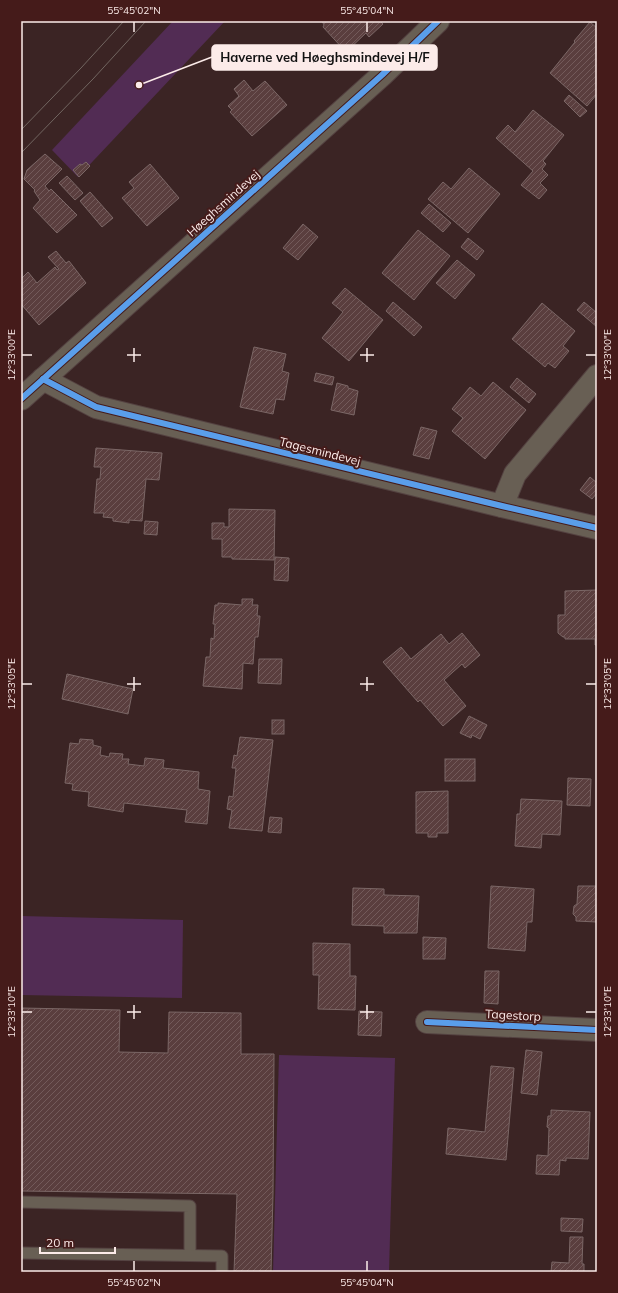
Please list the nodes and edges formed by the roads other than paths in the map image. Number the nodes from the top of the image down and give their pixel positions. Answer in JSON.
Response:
{"nodes":[{"id":1,"x":438,"y":21,"type":"edge"},
{"id":2,"x":597,"y":376,"type":"edge"},
{"id":3,"x":43,"y":379,"type":"junction"},
{"id":4,"x":21,"y":399,"type":"edge"},
{"id":5,"x":502,"y":506,"type":"junction"},
{"id":6,"x":597,"y":528,"type":"edge"},
{"id":7,"x":427,"y":1022,"type":"dead end"},
{"id":8,"x":597,"y":1030,"type":"edge"},
{"id":9,"x":21,"y":1202,"type":"edge"},
{"id":10,"x":21,"y":1253,"type":"edge"},
{"id":11,"x":190,"y":1255,"type":"junction"},
{"id":12,"x":222,"y":1272,"type":"edge"}],
"edges":[{"from":1,"to":3,"type":"street","name":"Høeghsmindevej"},
{"from":2,"to":5,"type":"street"},
{"from":3,"to":4,"type":"street","name":"Høeghsmindevej"},
{"from":3,"to":5,"type":"street","name":"Tagesmindevej"},
{"from":5,"to":6,"type":"street","name":"Tagesmindevej"},
{"from":7,"to":8,"type":"street","name":"Tagestorp"},
{"from":9,"to":11,"type":"lane"},
{"from":10,"to":11,"type":"lane"},
{"from":11,"to":12,"type":"lane"}]}
